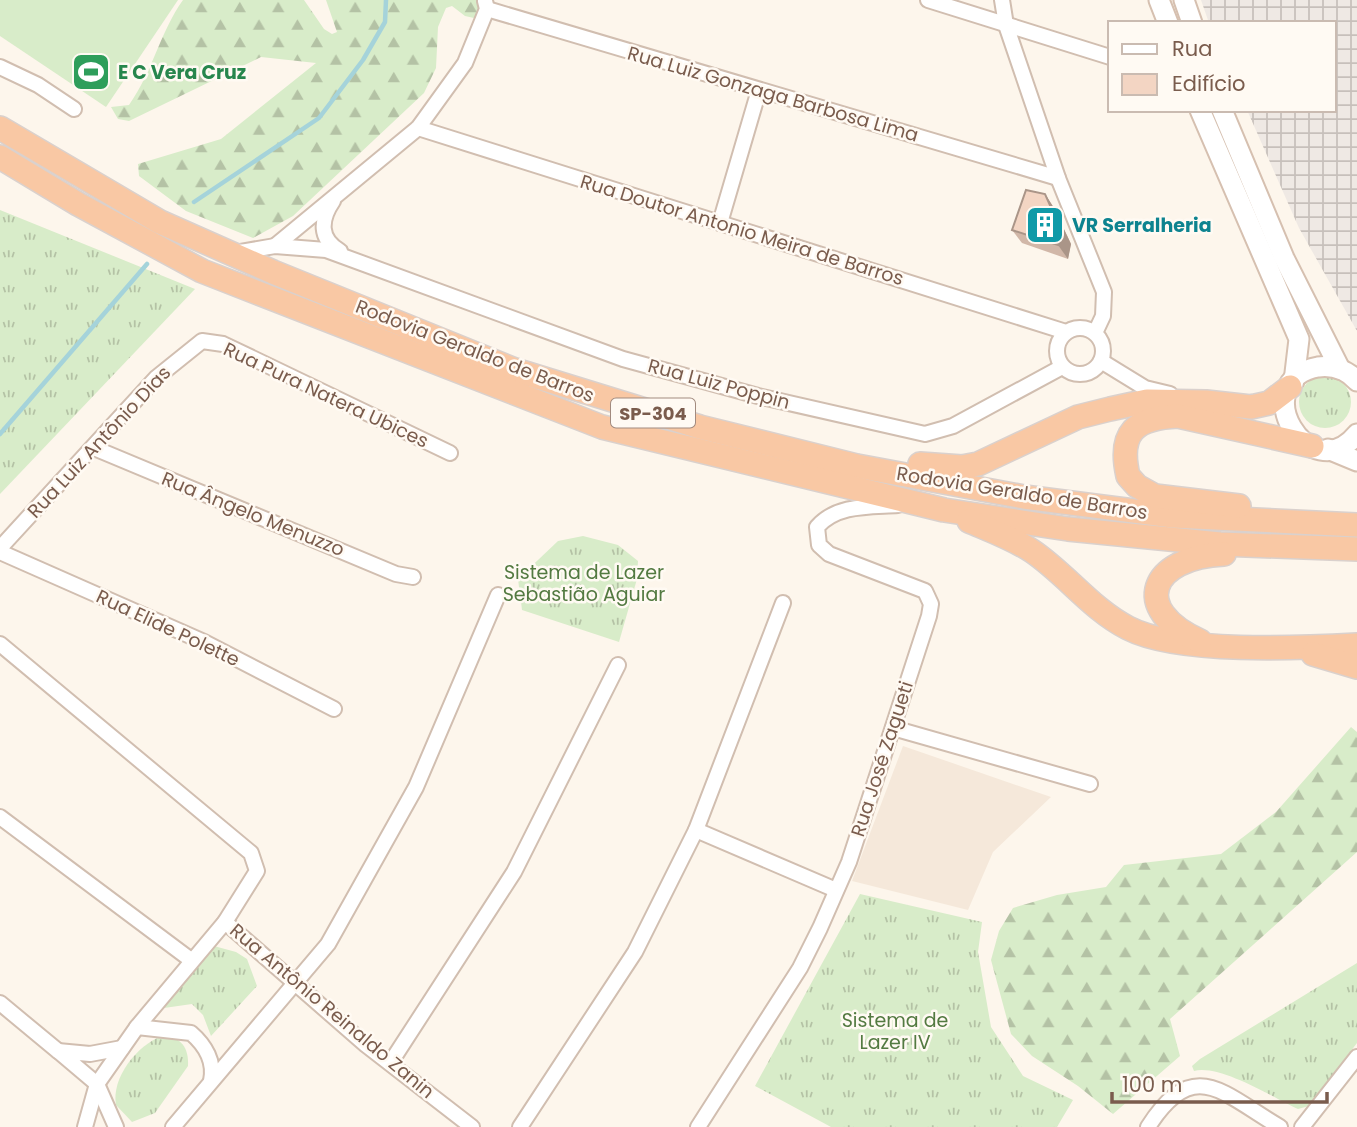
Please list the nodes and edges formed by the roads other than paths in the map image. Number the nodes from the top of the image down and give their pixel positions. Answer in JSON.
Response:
{"nodes":[{"id":1,"x":928,"y":0,"type":"edge"},
{"id":2,"x":1002,"y":0,"type":"edge"},
{"id":3,"x":1159,"y":0,"type":"edge"},
{"id":4,"x":1184,"y":0,"type":"edge"},
{"id":5,"x":486,"y":5,"type":"edge"},
{"id":6,"x":1167,"y":21,"type":"edge"},
{"id":7,"x":1191,"y":21,"type":"edge"},
{"id":8,"x":1006,"y":24,"type":"junction"},
{"id":9,"x":1108,"y":56,"type":"edge"},
{"id":10,"x":0,"y":61,"type":"edge"},
{"id":11,"x":0,"y":67,"type":"edge"},
{"id":12,"x":19,"y":76,"type":"junction"},
{"id":13,"x":759,"y":89,"type":"junction"},
{"id":14,"x":74,"y":109,"type":"dead end"},
{"id":15,"x":1201,"y":112,"type":"edge"},
{"id":16,"x":1223,"y":112,"type":"edge"},
{"id":17,"x":0,"y":128,"type":"edge"},
{"id":18,"x":418,"y":128,"type":"junction"},
{"id":19,"x":0,"y":157,"type":"edge"},
{"id":20,"x":1058,"y":178,"type":"junction"},
{"id":21,"x":340,"y":192,"type":"junction"},
{"id":22,"x":720,"y":223,"type":"junction"},
{"id":23,"x":275,"y":246,"type":"junction"},
{"id":24,"x":234,"y":253,"type":"junction"},
{"id":25,"x":373,"y":267,"type":"junction"},
{"id":26,"x":1066,"y":332,"type":"junction"},
{"id":27,"x":1095,"y":333,"type":"junction"},
{"id":28,"x":202,"y":341,"type":"joint"},
{"id":29,"x":1101,"y":361,"type":"junction"},
{"id":30,"x":1062,"y":367,"type":"junction"},
{"id":31,"x":1340,"y":369,"type":"junction"},
{"id":32,"x":1357,"y":381,"type":"edge"},
{"id":33,"x":1292,"y":384,"type":"junction"},
{"id":34,"x":1206,"y":402,"type":"junction"},
{"id":35,"x":1357,"y":434,"type":"edge"},
{"id":36,"x":736,"y":435,"type":"junction"},
{"id":37,"x":1320,"y":447,"type":"junction"},
{"id":38,"x":93,"y":448,"type":"junction"},
{"id":39,"x":450,"y":453,"type":"dead end"},
{"id":40,"x":1357,"y":461,"type":"edge"},
{"id":41,"x":914,"y":503,"type":"junction"},
{"id":42,"x":944,"y":510,"type":"junction"},
{"id":43,"x":1357,"y":523,"type":"edge"},
{"id":44,"x":1351,"y":549,"type":"edge"},
{"id":45,"x":0,"y":550,"type":"edge"},
{"id":46,"x":413,"y":577,"type":"dead end"},
{"id":47,"x":498,"y":595,"type":"dead end"},
{"id":48,"x":783,"y":603,"type":"dead end"},
{"id":49,"x":0,"y":644,"type":"edge"},
{"id":50,"x":1210,"y":645,"type":"junction"},
{"id":51,"x":1357,"y":645,"type":"edge"},
{"id":52,"x":1286,"y":646,"type":"junction"},
{"id":53,"x":618,"y":665,"type":"dead end"},
{"id":54,"x":1357,"y":667,"type":"edge"},
{"id":55,"x":334,"y":709,"type":"dead end"},
{"id":56,"x":893,"y":728,"type":"junction"},
{"id":57,"x":1090,"y":785,"type":"dead end"},
{"id":58,"x":0,"y":817,"type":"edge"},
{"id":59,"x":696,"y":830,"type":"junction"},
{"id":60,"x":836,"y":890,"type":"junction"},
{"id":61,"x":225,"y":922,"type":"junction"},
{"id":62,"x":191,"y":960,"type":"junction"},
{"id":63,"x":298,"y":982,"type":"junction"},
{"id":64,"x":0,"y":1003,"type":"edge"},
{"id":65,"x":137,"y":1027,"type":"junction"},
{"id":66,"x":122,"y":1048,"type":"junction"},
{"id":67,"x":58,"y":1051,"type":"junction"},
{"id":68,"x":1357,"y":1057,"type":"edge"},
{"id":69,"x":391,"y":1062,"type":"junction"},
{"id":70,"x":211,"y":1081,"type":"junction"},
{"id":71,"x":97,"y":1084,"type":"junction"},
{"id":72,"x":85,"y":1127,"type":"edge"},
{"id":73,"x":116,"y":1127,"type":"edge"},
{"id":74,"x":173,"y":1127,"type":"edge"},
{"id":75,"x":472,"y":1127,"type":"edge"},
{"id":76,"x":520,"y":1127,"type":"edge"},
{"id":77,"x":698,"y":1127,"type":"edge"},
{"id":78,"x":1148,"y":1127,"type":"edge"},
{"id":79,"x":1280,"y":1127,"type":"edge"},
{"id":80,"x":1302,"y":1127,"type":"edge"}],
"edges":[{"from":1,"to":8,"type":"street"},
{"from":2,"to":8,"type":"street"},
{"from":3,"to":6,"type":"main road"},
{"from":4,"to":7,"type":"main road"},
{"from":5,"to":13,"type":"street","name":"Rua Luiz Gonzaga Barbosa Lima"},
{"from":5,"to":18,"type":"street"},
{"from":8,"to":9,"type":"street"},
{"from":8,"to":20,"type":"street"},
{"from":10,"to":12,"type":"street"},
{"from":11,"to":12,"type":"street"},
{"from":12,"to":14,"type":"street"},
{"from":13,"to":20,"type":"street","name":"Rua Luiz Gonzaga Barbosa Lima"},
{"from":13,"to":22,"type":"street"},
{"from":15,"to":33,"type":"main road"},
{"from":16,"to":31,"type":"main road"},
{"from":17,"to":24,"type":"highway","name":"Rodovia Geraldo de Barros","number":"SP-304"},
{"from":18,"to":21,"type":"street"},
{"from":18,"to":22,"type":"street","name":"Rua Doutor Antonio Meira de Barros"},
{"from":19,"to":41,"type":"highway","name":"Rodovia Geraldo de Barros","number":"SP-304"},
{"from":20,"to":27,"type":"street"},
{"from":21,"to":23,"type":"street"},
{"from":21,"to":25,"type":"street","name":"Rua Luiz Poppin"},
{"from":22,"to":26,"type":"street","name":"Rua Doutor Antonio Meira de Barros"},
{"from":23,"to":24,"type":"street","name":"Rua Luiz Poppin"},
{"from":23,"to":25,"type":"street","name":"Rua Luiz Poppin"},
{"from":24,"to":36,"type":"highway","name":"Rodovia Geraldo de Barros","number":"SP-304"},
{"from":25,"to":30,"type":"street","name":"Rua Luiz Poppin"},
{"from":26,"to":27,"type":"street"},
{"from":26,"to":30,"type":"street"},
{"from":27,"to":29,"type":"street"},
{"from":28,"to":38,"type":"street","name":"Rua Luiz Antônio Dias"},
{"from":28,"to":39,"type":"street","name":"Rua Pura Natera Ubices"},
{"from":29,"to":30,"type":"street"},
{"from":29,"to":34,"type":"street"},
{"from":31,"to":32,"type":"main road"},
{"from":31,"to":33,"type":"main road"},
{"from":33,"to":34,"type":"highway"},
{"from":33,"to":37,"type":"main road"},
{"from":34,"to":36,"type":"highway"},
{"from":35,"to":37,"type":"main road"},
{"from":36,"to":43,"type":"highway","name":"Rodovia Geraldo de Barros","number":"SP-304"},
{"from":37,"to":40,"type":"main road"},
{"from":37,"to":43,"type":"highway"},
{"from":38,"to":45,"type":"street","name":"Rua Luiz Antônio Dias"},
{"from":38,"to":46,"type":"street","name":"Rua Ângelo Menuzzo"},
{"from":41,"to":42,"type":"highway","name":"Rodovia Geraldo de Barros","number":"SP-304"},
{"from":41,"to":56,"type":"street","name":"Rua José Zagueti"},
{"from":42,"to":44,"type":"highway","name":"Rodovia Geraldo de Barros","number":"SP-304"},
{"from":42,"to":50,"type":"highway"},
{"from":44,"to":50,"type":"highway"},
{"from":45,"to":55,"type":"street","name":"Rua Elide Polette"},
{"from":47,"to":63,"type":"street"},
{"from":48,"to":59,"type":"street"},
{"from":49,"to":61,"type":"street"},
{"from":50,"to":52,"type":"highway"},
{"from":51,"to":52,"type":"highway"},
{"from":52,"to":54,"type":"highway"},
{"from":53,"to":69,"type":"street"},
{"from":56,"to":57,"type":"street"},
{"from":56,"to":60,"type":"street","name":"Rua José Zagueti"},
{"from":58,"to":62,"type":"street"},
{"from":59,"to":60,"type":"street"},
{"from":59,"to":76,"type":"street"},
{"from":60,"to":77,"type":"street","name":"Rua José Zagueti"},
{"from":61,"to":62,"type":"street"},
{"from":61,"to":63,"type":"street","name":"Rua Antônio Reinaldo Zanin"},
{"from":62,"to":65,"type":"street"},
{"from":63,"to":69,"type":"street","name":"Rua Antônio Reinaldo Zanin"},
{"from":63,"to":70,"type":"street"},
{"from":64,"to":67,"type":"street"},
{"from":65,"to":66,"type":"street"},
{"from":65,"to":70,"type":"street"},
{"from":66,"to":67,"type":"street"},
{"from":66,"to":71,"type":"street"},
{"from":67,"to":71,"type":"street"},
{"from":68,"to":80,"type":"street"},
{"from":69,"to":75,"type":"street","name":"Rua Antônio Reinaldo Zanin"},
{"from":70,"to":74,"type":"street"},
{"from":71,"to":72,"type":"street"},
{"from":71,"to":73,"type":"street"},
{"from":78,"to":79,"type":"street"}]}
